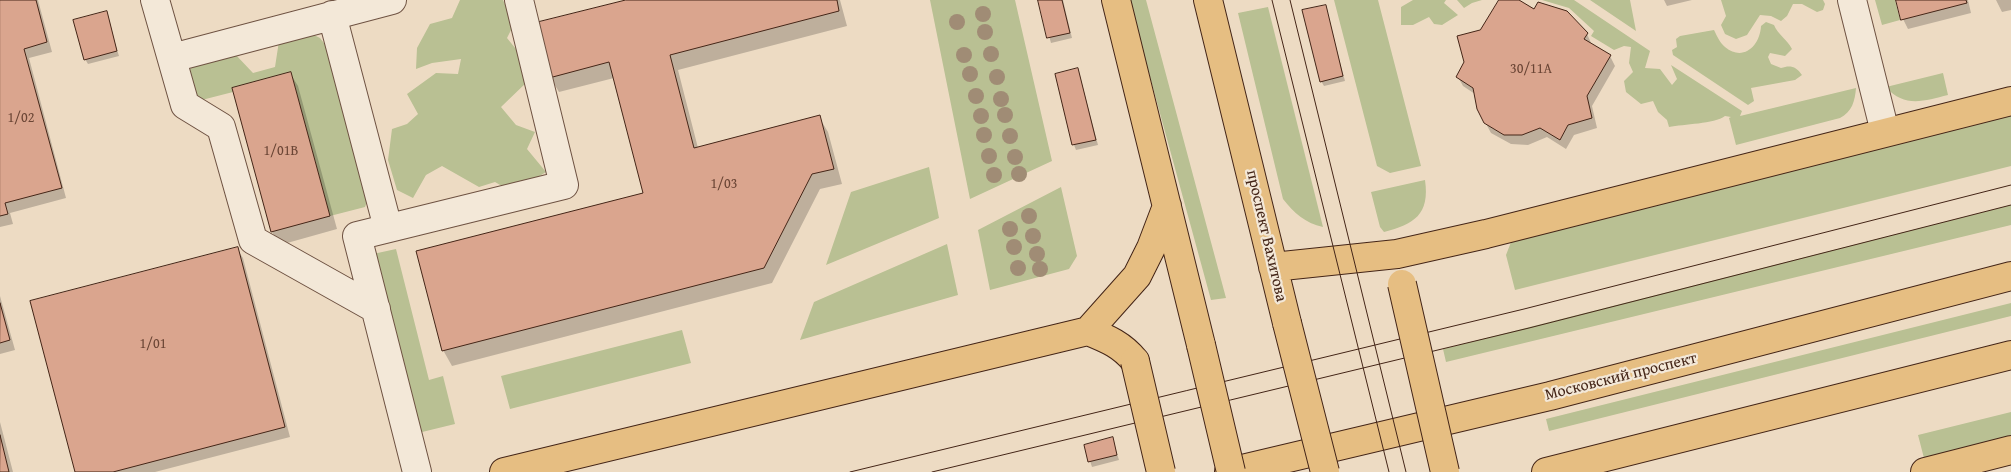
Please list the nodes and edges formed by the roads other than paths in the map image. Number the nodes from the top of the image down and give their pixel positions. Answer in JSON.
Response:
{"nodes":[{"id":1,"x":155,"y":0,"type":"edge"},
{"id":2,"x":389,"y":0,"type":"edge"},
{"id":3,"x":519,"y":0,"type":"edge"},
{"id":4,"x":1116,"y":0,"type":"edge"},
{"id":5,"x":1208,"y":0,"type":"edge"},
{"id":6,"x":1852,"y":0,"type":"edge"},
{"id":7,"x":332,"y":15,"type":"junction"},
{"id":8,"x":172,"y":58,"type":"junction"},
{"id":9,"x":2011,"y":101,"type":"edge"},
{"id":10,"x":1885,"y":132,"type":"junction"},
{"id":11,"x":1167,"y":206,"type":"junction"},
{"id":12,"x":388,"y":228,"type":"junction"},
{"id":13,"x":1397,"y":254,"type":"junction"},
{"id":14,"x":1273,"y":267,"type":"junction"},
{"id":15,"x":2011,"y":276,"type":"edge"},
{"id":16,"x":376,"y":309,"type":"junction"},
{"id":17,"x":1088,"y":331,"type":"junction"},
{"id":18,"x":2011,"y":355,"type":"edge"},
{"id":19,"x":2011,"y":450,"type":"edge"},
{"id":20,"x":417,"y":472,"type":"edge"},
{"id":21,"x":504,"y":472,"type":"edge"},
{"id":22,"x":1161,"y":472,"type":"edge"},
{"id":23,"x":1230,"y":472,"type":"edge"},
{"id":24,"x":1325,"y":472,"type":"edge"},
{"id":25,"x":1445,"y":472,"type":"edge"},
{"id":26,"x":1546,"y":472,"type":"edge"},
{"id":27,"x":1925,"y":472,"type":"edge"}],
"edges":[{"from":1,"to":8,"type":"lane"},
{"from":2,"to":7,"type":"lane"},
{"from":3,"to":12,"type":"lane"},
{"from":4,"to":11,"type":"main road"},
{"from":5,"to":14,"type":"main road","name":"проспект Вахитова"},
{"from":6,"to":10,"type":"lane"},
{"from":7,"to":8,"type":"lane"},
{"from":7,"to":12,"type":"lane"},
{"from":8,"to":16,"type":"lane"},
{"from":9,"to":10,"type":"main road"},
{"from":10,"to":13,"type":"main road"},
{"from":11,"to":17,"type":"main road"},
{"from":11,"to":23,"type":"main road","bridge":true},
{"from":12,"to":16,"type":"lane"},
{"from":13,"to":14,"type":"main road"},
{"from":13,"to":25,"type":"main road","bridge":true},
{"from":14,"to":24,"type":"main road","name":"проспект Вахитова","bridge":true},
{"from":15,"to":23,"type":"main road","name":"Московский проспект"},
{"from":16,"to":20,"type":"lane"},
{"from":17,"to":21,"type":"main road"},
{"from":17,"to":22,"type":"main road","bridge":true},
{"from":18,"to":26,"type":"main road"},
{"from":19,"to":27,"type":"main road"}]}
